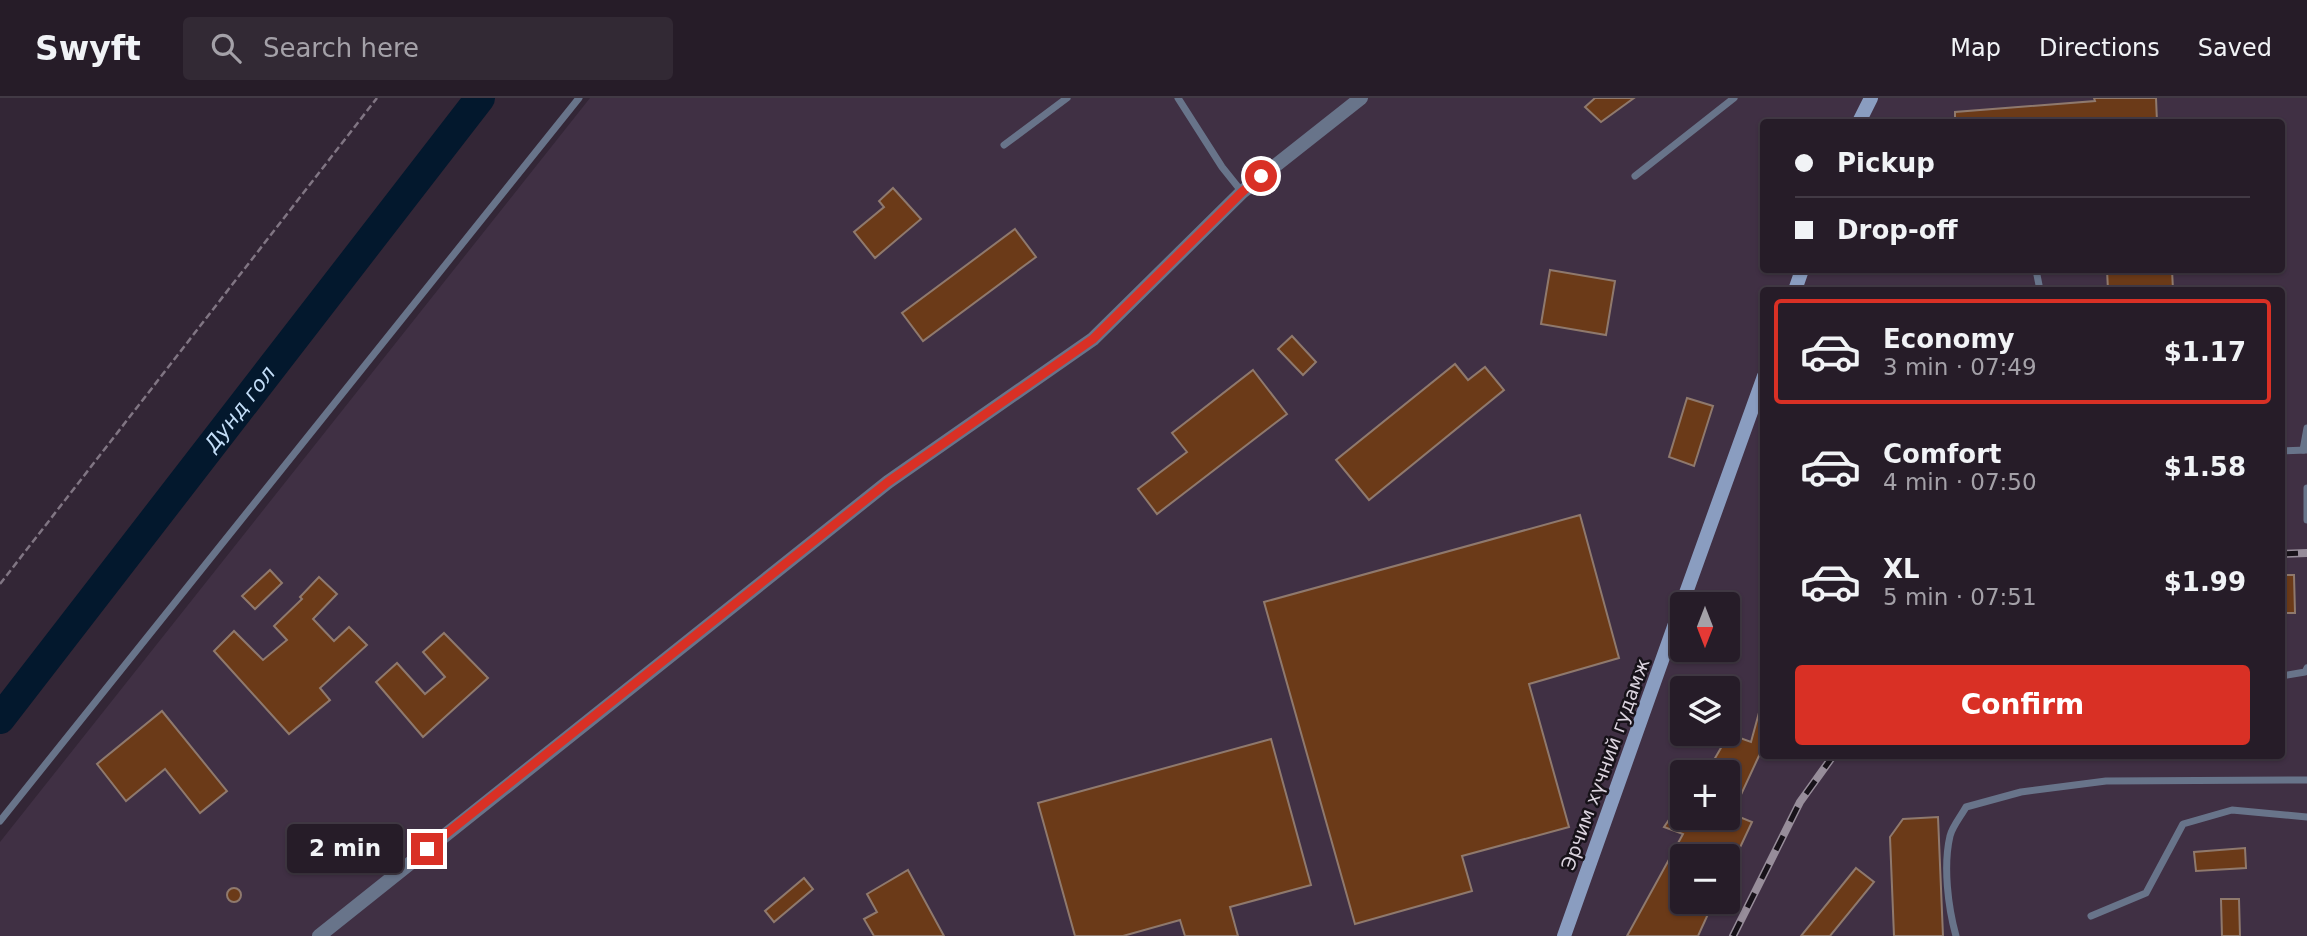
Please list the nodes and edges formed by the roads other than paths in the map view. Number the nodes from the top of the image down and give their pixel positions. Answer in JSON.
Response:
{"nodes":[{"id":1,"x":579,"y":98,"type":"edge"},
{"id":2,"x":1067,"y":98,"type":"edge"},
{"id":3,"x":1178,"y":98,"type":"edge"},
{"id":4,"x":1361,"y":98,"type":"edge"},
{"id":5,"x":1734,"y":98,"type":"edge"},
{"id":6,"x":1871,"y":98,"type":"edge"},
{"id":7,"x":1860,"y":119,"type":"edge"},
{"id":8,"x":1003,"y":145,"type":"dead end"},
{"id":9,"x":1635,"y":176,"type":"dead end"},
{"id":10,"x":1242,"y":192,"type":"junction"},
{"id":11,"x":1760,"y":387,"type":"edge"},
{"id":12,"x":2307,"y":428,"type":"edge"},
{"id":13,"x":2305,"y":450,"type":"edge"},
{"id":14,"x":2285,"y":451,"type":"edge"},
{"id":15,"x":2307,"y":488,"type":"edge"},
{"id":16,"x":2307,"y":520,"type":"edge"},
{"id":17,"x":1686,"y":592,"type":"edge"},
{"id":18,"x":1670,"y":638,"type":"edge"},
{"id":19,"x":2307,"y":668,"type":"edge"},
{"id":20,"x":2285,"y":675,"type":"edge"},
{"id":21,"x":2307,"y":780,"type":"edge"},
{"id":22,"x":2307,"y":817,"type":"edge"},
{"id":23,"x":0,"y":821,"type":"edge"},
{"id":24,"x":2091,"y":916,"type":"dead end"},
{"id":25,"x":319,"y":936,"type":"edge"},
{"id":26,"x":1564,"y":936,"type":"edge"},
{"id":27,"x":1956,"y":936,"type":"edge"}],
"edges":[{"from":1,"to":23,"type":"lane"},
{"from":2,"to":8,"type":"lane"},
{"from":3,"to":10,"type":"lane"},
{"from":4,"to":10,"type":"street"},
{"from":5,"to":9,"type":"lane"},
{"from":6,"to":7,"type":"main road"},
{"from":10,"to":25,"type":"street"},
{"from":11,"to":17,"type":"main road","name":"Эрчим хүчний гудамж"},
{"from":12,"to":13,"type":"lane"},
{"from":13,"to":14,"type":"lane"},
{"from":15,"to":16,"type":"lane"},
{"from":18,"to":26,"type":"main road","name":"Эрчим хүчний гудамж"},
{"from":19,"to":20,"type":"lane"},
{"from":21,"to":27,"type":"lane"},
{"from":22,"to":24,"type":"lane"}]}
